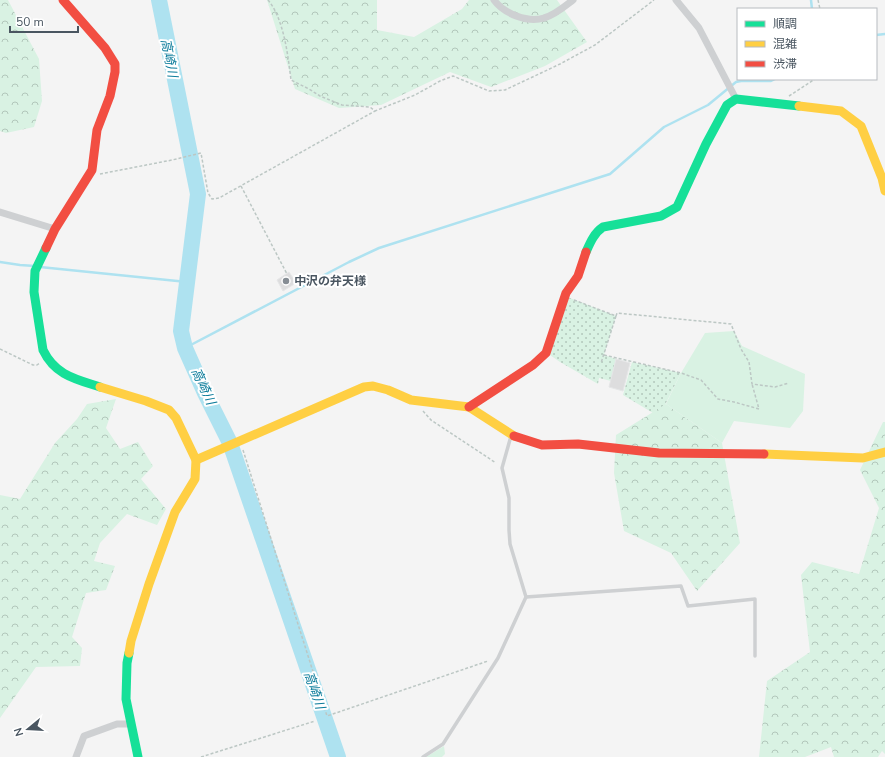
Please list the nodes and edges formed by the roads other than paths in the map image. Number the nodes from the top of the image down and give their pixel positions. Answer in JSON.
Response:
{"nodes":[{"id":1,"x":62,"y":0,"type":"edge"},
{"id":2,"x":494,"y":0,"type":"edge"},
{"id":3,"x":573,"y":0,"type":"edge"},
{"id":4,"x":676,"y":0,"type":"edge"},
{"id":5,"x":736,"y":99,"type":"junction"},
{"id":6,"x":885,"y":191,"type":"edge"},
{"id":7,"x":0,"y":212,"type":"edge"},
{"id":8,"x":55,"y":229,"type":"junction"},
{"id":9,"x":469,"y":407,"type":"junction"},
{"id":10,"x":512,"y":434,"type":"junction"},
{"id":11,"x":885,"y":452,"type":"edge"},
{"id":12,"x":196,"y":460,"type":"junction"},
{"id":13,"x":526,"y":597,"type":"junction"},
{"id":14,"x":755,"y":656,"type":"dead end"},
{"id":15,"x":130,"y":724,"type":"junction"},
{"id":16,"x":76,"y":757,"type":"edge"},
{"id":17,"x":138,"y":757,"type":"edge"},
{"id":18,"x":423,"y":757,"type":"edge"}],
"edges":[{"from":1,"to":8,"type":"street"},
{"from":2,"to":3,"type":"street"},
{"from":4,"to":5,"type":"street"},
{"from":5,"to":6,"type":"street"},
{"from":5,"to":9,"type":"street"},
{"from":7,"to":8,"type":"street"},
{"from":8,"to":12,"type":"street"},
{"from":9,"to":10,"type":"street"},
{"from":9,"to":12,"type":"street"},
{"from":10,"to":11,"type":"street"},
{"from":10,"to":13,"type":"lane"},
{"from":12,"to":15,"type":"street"},
{"from":13,"to":14,"type":"lane"},
{"from":13,"to":18,"type":"lane"},
{"from":15,"to":16,"type":"street"},
{"from":15,"to":17,"type":"street"}]}
